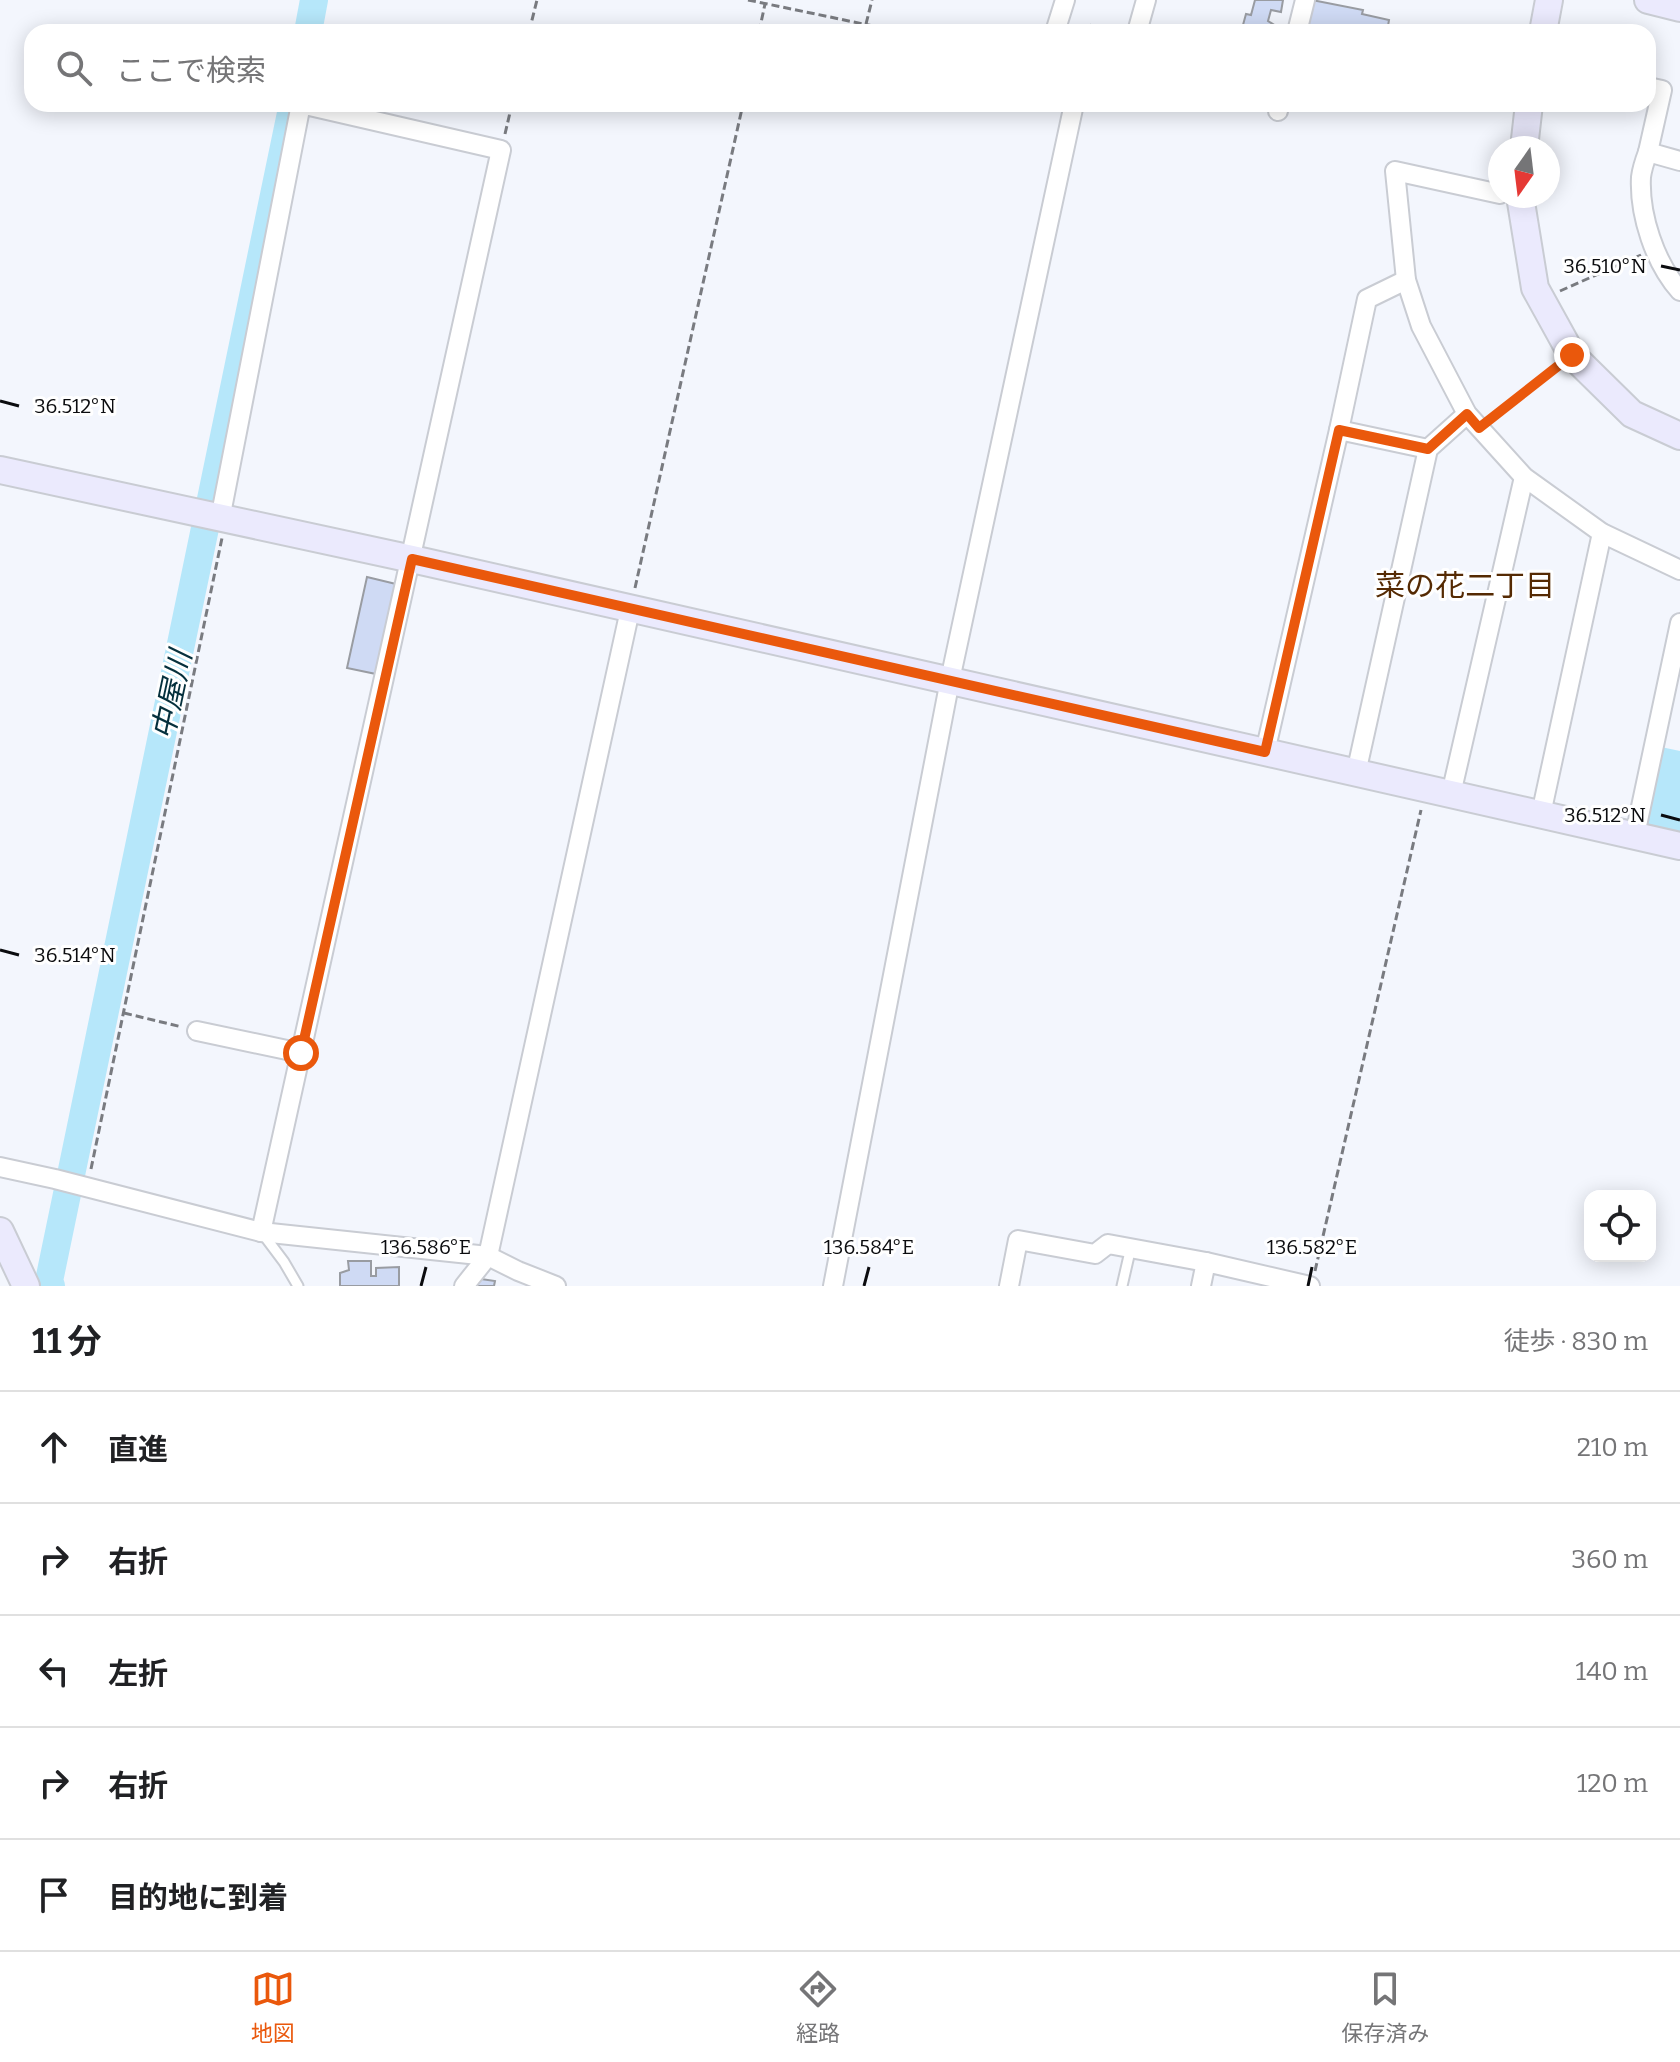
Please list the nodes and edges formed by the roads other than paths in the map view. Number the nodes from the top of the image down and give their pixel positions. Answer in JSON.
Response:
{"nodes":[{"id":1,"x":1065,"y":0,"type":"edge"},
{"id":2,"x":1146,"y":0,"type":"edge"},
{"id":3,"x":1305,"y":0,"type":"edge"},
{"id":4,"x":1549,"y":0,"type":"edge"},
{"id":5,"x":1648,"y":0,"type":"edge"},
{"id":6,"x":1680,"y":8,"type":"edge"},
{"id":7,"x":1058,"y":24,"type":"edge"},
{"id":8,"x":1139,"y":24,"type":"edge"},
{"id":9,"x":1299,"y":24,"type":"edge"},
{"id":10,"x":1544,"y":24,"type":"edge"},
{"id":11,"x":1656,"y":89,"type":"edge"},
{"id":12,"x":299,"y":112,"type":"edge"},
{"id":13,"x":336,"y":112,"type":"edge"},
{"id":14,"x":1072,"y":112,"type":"edge"},
{"id":15,"x":1528,"y":112,"type":"edge"},
{"id":16,"x":1525,"y":136,"type":"edge"},
{"id":17,"x":1648,"y":152,"type":"junction"},
{"id":18,"x":1680,"y":161,"type":"edge"},
{"id":19,"x":1488,"y":191,"type":"edge"},
{"id":20,"x":1515,"y":208,"type":"edge"},
{"id":21,"x":1406,"y":280,"type":"junction"},
{"id":22,"x":1680,"y":291,"type":"edge"},
{"id":23,"x":1473,"y":421,"type":"junction"},
{"id":24,"x":1339,"y":430,"type":"junction"},
{"id":25,"x":1680,"y":436,"type":"edge"},
{"id":26,"x":1428,"y":449,"type":"junction"},
{"id":27,"x":0,"y":470,"type":"edge"},
{"id":28,"x":1524,"y":477,"type":"junction"},
{"id":29,"x":213,"y":517,"type":"junction"},
{"id":30,"x":1602,"y":533,"type":"junction"},
{"id":31,"x":412,"y":559,"type":"junction"},
{"id":32,"x":1680,"y":570,"type":"edge"},
{"id":33,"x":630,"y":610,"type":"junction"},
{"id":34,"x":1679,"y":633,"type":"edge"},
{"id":35,"x":950,"y":680,"type":"junction"},
{"id":36,"x":1265,"y":752,"type":"junction"},
{"id":37,"x":1356,"y":773,"type":"junction"},
{"id":38,"x":1439,"y":791,"type":"junction"},
{"id":39,"x":1541,"y":814,"type":"junction"},
{"id":40,"x":1635,"y":835,"type":"junction"},
{"id":41,"x":1680,"y":846,"type":"edge"},
{"id":42,"x":197,"y":1031,"type":"road end"},
{"id":43,"x":301,"y":1053,"type":"junction"},
{"id":44,"x":0,"y":1167,"type":"edge"},
{"id":45,"x":0,"y":1231,"type":"edge"},
{"id":46,"x":261,"y":1232,"type":"junction"},
{"id":47,"x":1131,"y":1247,"type":"junction"},
{"id":48,"x":488,"y":1256,"type":"junction"},
{"id":49,"x":1206,"y":1262,"type":"junction"},
{"id":50,"x":1312,"y":1278,"type":"edge"},
{"id":51,"x":26,"y":1286,"type":"edge"},
{"id":52,"x":298,"y":1286,"type":"edge"},
{"id":53,"x":464,"y":1286,"type":"edge"},
{"id":54,"x":556,"y":1286,"type":"edge"},
{"id":55,"x":833,"y":1286,"type":"edge"},
{"id":56,"x":1009,"y":1286,"type":"edge"},
{"id":57,"x":1122,"y":1286,"type":"edge"},
{"id":58,"x":1201,"y":1286,"type":"edge"}],
"edges":[{"from":1,"to":7,"type":"street"},
{"from":2,"to":8,"type":"street"},
{"from":3,"to":9,"type":"street"},
{"from":4,"to":10,"type":"street"},
{"from":5,"to":6,"type":"street"},
{"from":11,"to":17,"type":"street"},
{"from":12,"to":29,"type":"street"},
{"from":13,"to":31,"type":"street"},
{"from":14,"to":35,"type":"street"},
{"from":15,"to":16,"type":"street"},
{"from":17,"to":18,"type":"street"},
{"from":17,"to":22,"type":"street"},
{"from":19,"to":21,"type":"street"},
{"from":20,"to":25,"type":"street"},
{"from":21,"to":23,"type":"street"},
{"from":21,"to":24,"type":"street"},
{"from":23,"to":26,"type":"street"},
{"from":23,"to":28,"type":"street"},
{"from":24,"to":26,"type":"street"},
{"from":24,"to":36,"type":"street"},
{"from":26,"to":37,"type":"street"},
{"from":27,"to":29,"type":"street"},
{"from":28,"to":30,"type":"street"},
{"from":28,"to":38,"type":"street"},
{"from":29,"to":31,"type":"street"},
{"from":30,"to":32,"type":"street"},
{"from":30,"to":39,"type":"street"},
{"from":31,"to":33,"type":"street"},
{"from":31,"to":43,"type":"street"},
{"from":33,"to":35,"type":"street"},
{"from":33,"to":48,"type":"street"},
{"from":34,"to":40,"type":"street"},
{"from":35,"to":36,"type":"street"},
{"from":35,"to":55,"type":"street"},
{"from":36,"to":37,"type":"street"},
{"from":37,"to":38,"type":"street"},
{"from":38,"to":39,"type":"street"},
{"from":39,"to":40,"type":"street"},
{"from":40,"to":41,"type":"street"},
{"from":42,"to":43,"type":"street"},
{"from":43,"to":46,"type":"street"},
{"from":44,"to":46,"type":"street"},
{"from":45,"to":51,"type":"street"},
{"from":46,"to":48,"type":"street"},
{"from":46,"to":52,"type":"lane"},
{"from":47,"to":49,"type":"street"},
{"from":47,"to":56,"type":"street"},
{"from":47,"to":57,"type":"lane"},
{"from":48,"to":53,"type":"street"},
{"from":48,"to":54,"type":"street"},
{"from":49,"to":50,"type":"street"},
{"from":49,"to":58,"type":"street"}]}
